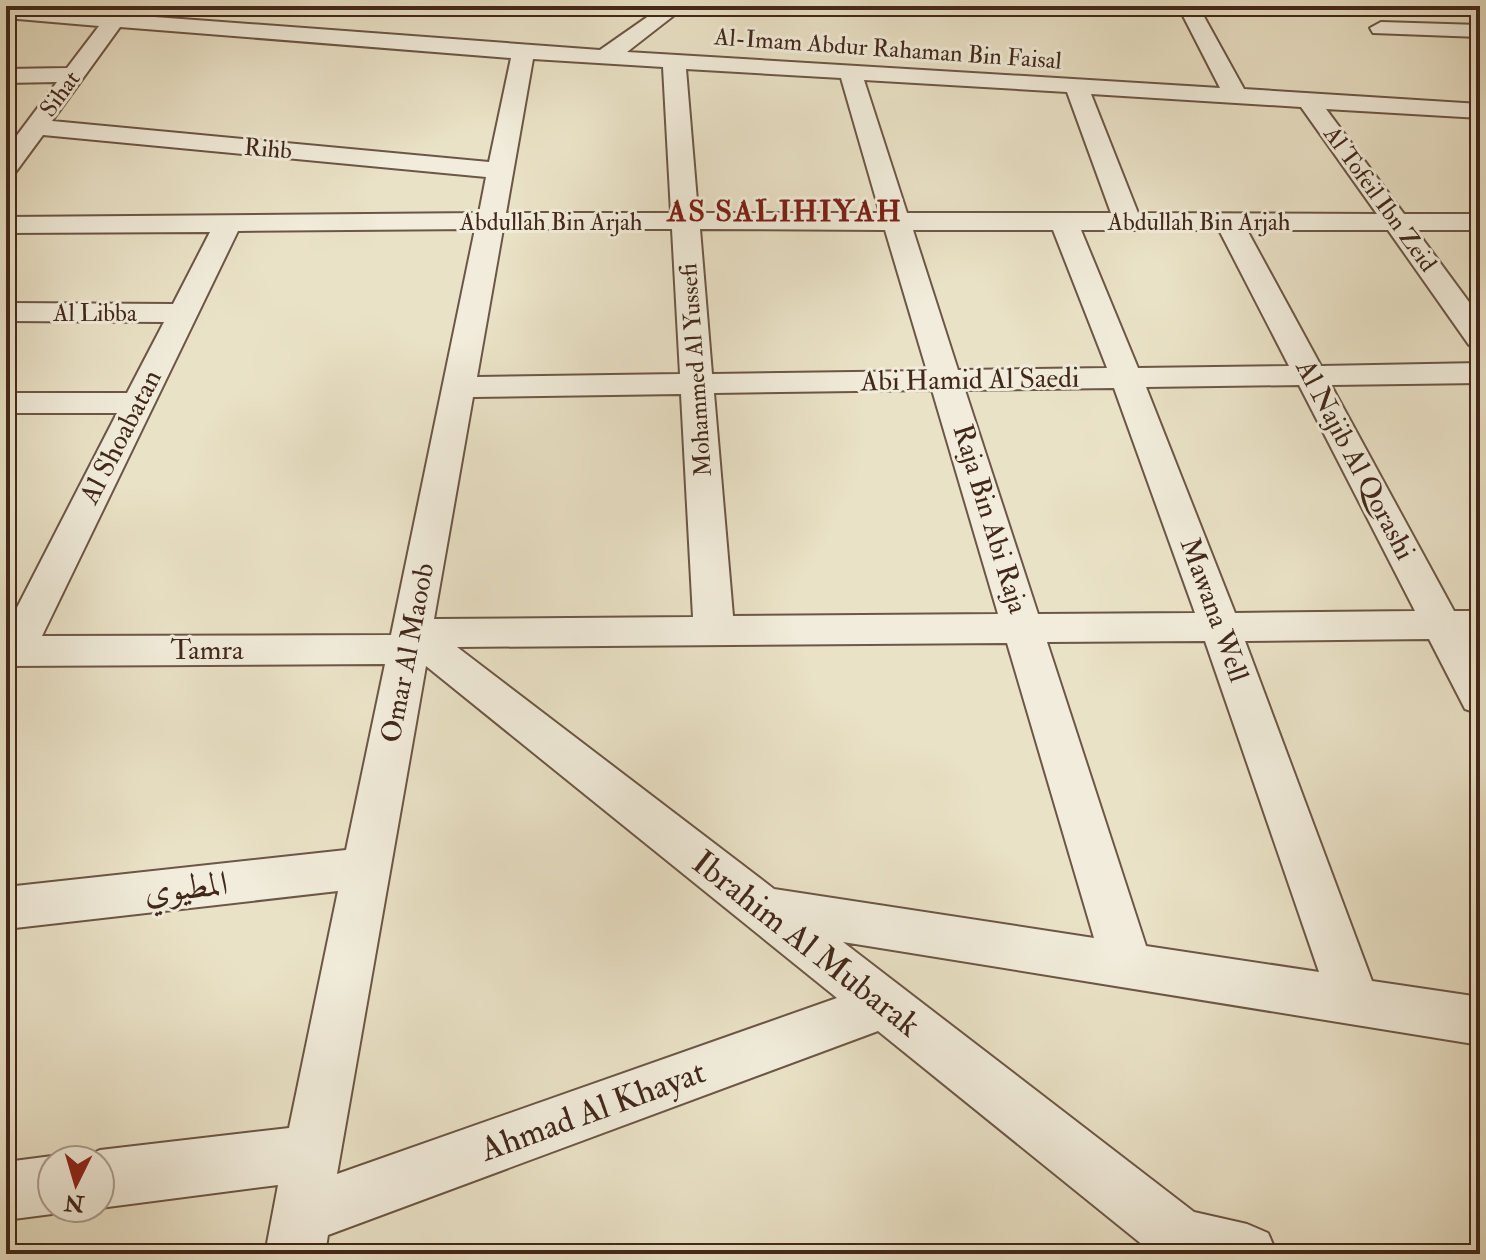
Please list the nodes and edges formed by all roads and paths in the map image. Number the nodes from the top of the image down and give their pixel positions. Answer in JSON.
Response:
{"nodes":[{"id":1,"x":676,"y":6,"type":"edge"},
{"id":2,"x":1188,"y":6,"type":"edge"},
{"id":3,"x":1253,"y":6,"type":"edge"},
{"id":4,"x":6,"y":12,"type":"edge"},
{"id":5,"x":114,"y":20,"type":"junction"},
{"id":6,"x":1381,"y":28,"type":"dead end"},
{"id":7,"x":1480,"y":31,"type":"edge"},
{"id":8,"x":523,"y":52,"type":"junction"},
{"id":9,"x":605,"y":57,"type":"junction"},
{"id":10,"x":674,"y":62,"type":"junction"},
{"id":11,"x":850,"y":72,"type":"junction"},
{"id":12,"x":73,"y":75,"type":"junction"},
{"id":13,"x":6,"y":76,"type":"edge"},
{"id":14,"x":1077,"y":87,"type":"junction"},
{"id":15,"x":1236,"y":97,"type":"junction"},
{"id":16,"x":1308,"y":100,"type":"junction"},
{"id":17,"x":1480,"y":111,"type":"edge"},
{"id":18,"x":36,"y":127,"type":"junction"},
{"id":19,"x":7,"y":165,"type":"edge"},
{"id":20,"x":501,"y":171,"type":"junction"},
{"id":21,"x":491,"y":221,"type":"junction"},
{"id":22,"x":686,"y":222,"type":"junction"},
{"id":23,"x":899,"y":222,"type":"junction"},
{"id":24,"x":1064,"y":222,"type":"junction"},
{"id":25,"x":1128,"y":222,"type":"junction"},
{"id":26,"x":1229,"y":222,"type":"junction"},
{"id":27,"x":1399,"y":222,"type":"junction"},
{"id":28,"x":1480,"y":222,"type":"edge"},
{"id":29,"x":228,"y":224,"type":"junction"},
{"id":30,"x":6,"y":225,"type":"edge"},
{"id":31,"x":6,"y":312,"type":"edge"},
{"id":32,"x":183,"y":313,"type":"junction"},
{"id":33,"x":1480,"y":338,"type":"edge"},
{"id":34,"x":1480,"y":373,"type":"edge"},
{"id":35,"x":1310,"y":376,"type":"junction"},
{"id":36,"x":1128,"y":378,"type":"junction"},
{"id":37,"x":948,"y":380,"type":"junction"},
{"id":38,"x":697,"y":384,"type":"junction"},
{"id":39,"x":459,"y":387,"type":"junction"},
{"id":40,"x":6,"y":403,"type":"edge"},
{"id":41,"x":138,"y":403,"type":"junction"},
{"id":42,"x":1461,"y":625,"type":"edge"},
{"id":43,"x":1221,"y":627,"type":"junction"},
{"id":44,"x":1024,"y":630,"type":"junction"},
{"id":45,"x":714,"y":632,"type":"junction"},
{"id":46,"x":410,"y":641,"type":"junction"},
{"id":47,"x":10,"y":651,"type":"edge"},
{"id":48,"x":1480,"y":698,"type":"edge"},
{"id":49,"x":366,"y":868,"type":"junction"},
{"id":50,"x":6,"y":908,"type":"edge"},
{"id":51,"x":761,"y":909,"type":"junction"},
{"id":52,"x":1127,"y":966,"type":"junction"},
{"id":53,"x":1354,"y":1001,"type":"junction"},
{"id":54,"x":884,"y":1005,"type":"junction"},
{"id":55,"x":1480,"y":1021,"type":"edge"},
{"id":56,"x":312,"y":1153,"type":"junction"},
{"id":57,"x":116,"y":1177,"type":"edge"},
{"id":58,"x":36,"y":1187,"type":"edge"},
{"id":59,"x":6,"y":1191,"type":"edge"},
{"id":60,"x":298,"y":1235,"type":"edge"},
{"id":61,"x":1191,"y":1246,"type":"edge"},
{"id":62,"x":1247,"y":1254,"type":"edge"}],
"edges":[{"from":1,"to":9,"type":"street"},
{"from":2,"to":3,"type":"street"},
{"from":2,"to":15,"type":"street"},
{"from":4,"to":5,"type":"street","name":"Al-Imam Abdur Rahaman Bin Faisal"},
{"from":5,"to":8,"type":"street","name":"Al-Imam Abdur Rahaman Bin Faisal"},
{"from":5,"to":12,"type":"street","name":"Sihat"},
{"from":6,"to":7,"type":"street"},
{"from":8,"to":9,"type":"street","name":"Al-Imam Abdur Rahaman Bin Faisal"},
{"from":8,"to":20,"type":"street","name":"Omar Al Maoob"},
{"from":9,"to":10,"type":"street","name":"Al-Imam Abdur Rahaman Bin Faisal"},
{"from":10,"to":11,"type":"street","name":"Al-Imam Abdur Rahaman Bin Faisal"},
{"from":10,"to":22,"type":"street","name":"Mohammed Al Yussefi"},
{"from":11,"to":14,"type":"street","name":"Al-Imam Abdur Rahaman Bin Faisal"},
{"from":11,"to":23,"type":"street","name":"Raja Bin Abi Raja"},
{"from":12,"to":13,"type":"street"},
{"from":12,"to":18,"type":"street","name":"Sihat"},
{"from":14,"to":15,"type":"street","name":"Al-Imam Abdur Rahaman Bin Faisal"},
{"from":14,"to":25,"type":"street"},
{"from":15,"to":16,"type":"street","name":"Al-Imam Abdur Rahaman Bin Faisal"},
{"from":16,"to":17,"type":"street","name":"Al-Imam Abdur Rahaman Bin Faisal"},
{"from":16,"to":27,"type":"street","name":"Al Tofeil Ibn Zeid"},
{"from":18,"to":19,"type":"street","name":"Sihat"},
{"from":18,"to":20,"type":"street","name":"Rihb"},
{"from":20,"to":21,"type":"street","name":"Omar Al Maoob"},
{"from":21,"to":22,"type":"street","name":"Abdullah Bin Arjah"},
{"from":21,"to":29,"type":"street","name":"Abdullah Bin Arjah"},
{"from":21,"to":39,"type":"street","name":"Omar Al Maoob"},
{"from":22,"to":23,"type":"street","name":"Abdullah Bin Arjah"},
{"from":22,"to":38,"type":"street","name":"Mohammed Al Yussefi"},
{"from":23,"to":24,"type":"street","name":"Abdullah Bin Arjah"},
{"from":23,"to":37,"type":"street","name":"Raja Bin Abi Raja"},
{"from":24,"to":25,"type":"street","name":"Abdullah Bin Arjah"},
{"from":24,"to":36,"type":"street","name":"Mawana Well"},
{"from":25,"to":26,"type":"street","name":"Abdullah Bin Arjah"},
{"from":26,"to":27,"type":"street","name":"Abdullah Bin Arjah"},
{"from":26,"to":35,"type":"street","name":"Al Najib Al Qorashi"},
{"from":27,"to":28,"type":"street","name":"Abdullah Bin Arjah"},
{"from":27,"to":33,"type":"street","name":"Al Tofeil Ibn Zeid"},
{"from":29,"to":30,"type":"street","name":"Abdullah Bin Arjah"},
{"from":29,"to":32,"type":"street","name":"Al Shoabatan"},
{"from":31,"to":32,"type":"street","name":"Al Libba"},
{"from":32,"to":41,"type":"street","name":"Al Shoabatan"},
{"from":34,"to":35,"type":"street","name":"Abi Hamid Al Saedi"},
{"from":35,"to":36,"type":"street","name":"Abi Hamid Al Saedi"},
{"from":35,"to":42,"type":"street","name":"Al Najib Al Qorashi"},
{"from":36,"to":37,"type":"street","name":"Abi Hamid Al Saedi"},
{"from":36,"to":43,"type":"street","name":"Mawana Well"},
{"from":37,"to":38,"type":"street","name":"Abi Hamid Al Saedi"},
{"from":37,"to":44,"type":"street","name":"Raja Bin Abi Raja"},
{"from":38,"to":39,"type":"street","name":"Abi Hamid Al Saedi"},
{"from":38,"to":45,"type":"street","name":"Mohammed Al Yussefi"},
{"from":39,"to":46,"type":"street","name":"Omar Al Maoob"},
{"from":40,"to":41,"type":"street"},
{"from":41,"to":47,"type":"street","name":"Al Shoabatan"},
{"from":42,"to":43,"type":"street","name":"Tamra"},
{"from":42,"to":48,"type":"street","name":"Al Najib Al Qorashi"},
{"from":43,"to":44,"type":"street","name":"Tamra"},
{"from":43,"to":53,"type":"street","name":"Mawana Well"},
{"from":44,"to":45,"type":"street","name":"Tamra"},
{"from":44,"to":52,"type":"street","name":"Raja Bin Abi Raja"},
{"from":45,"to":46,"type":"street","name":"Tamra"},
{"from":46,"to":47,"type":"street","name":"Tamra"},
{"from":46,"to":49,"type":"street","name":"Omar Al Maoob"},
{"from":46,"to":51,"type":"street","name":"Ibrahim Al Mubarak"},
{"from":49,"to":50,"type":"street","name":"المطيوي"},
{"from":49,"to":56,"type":"street","name":"Omar Al Maoob"},
{"from":51,"to":52,"type":"street"},
{"from":51,"to":54,"type":"street","name":"Ibrahim Al Mubarak"},
{"from":52,"to":53,"type":"street"},
{"from":53,"to":55,"type":"street"},
{"from":54,"to":60,"type":"street","name":"Ahmad Al Khayat"},
{"from":54,"to":61,"type":"street","name":"Ibrahim Al Mubarak"},
{"from":56,"to":57,"type":"street"},
{"from":56,"to":60,"type":"street","name":"Omar Al Maoob"},
{"from":58,"to":59,"type":"street"},
{"from":61,"to":62,"type":"street"}]}
